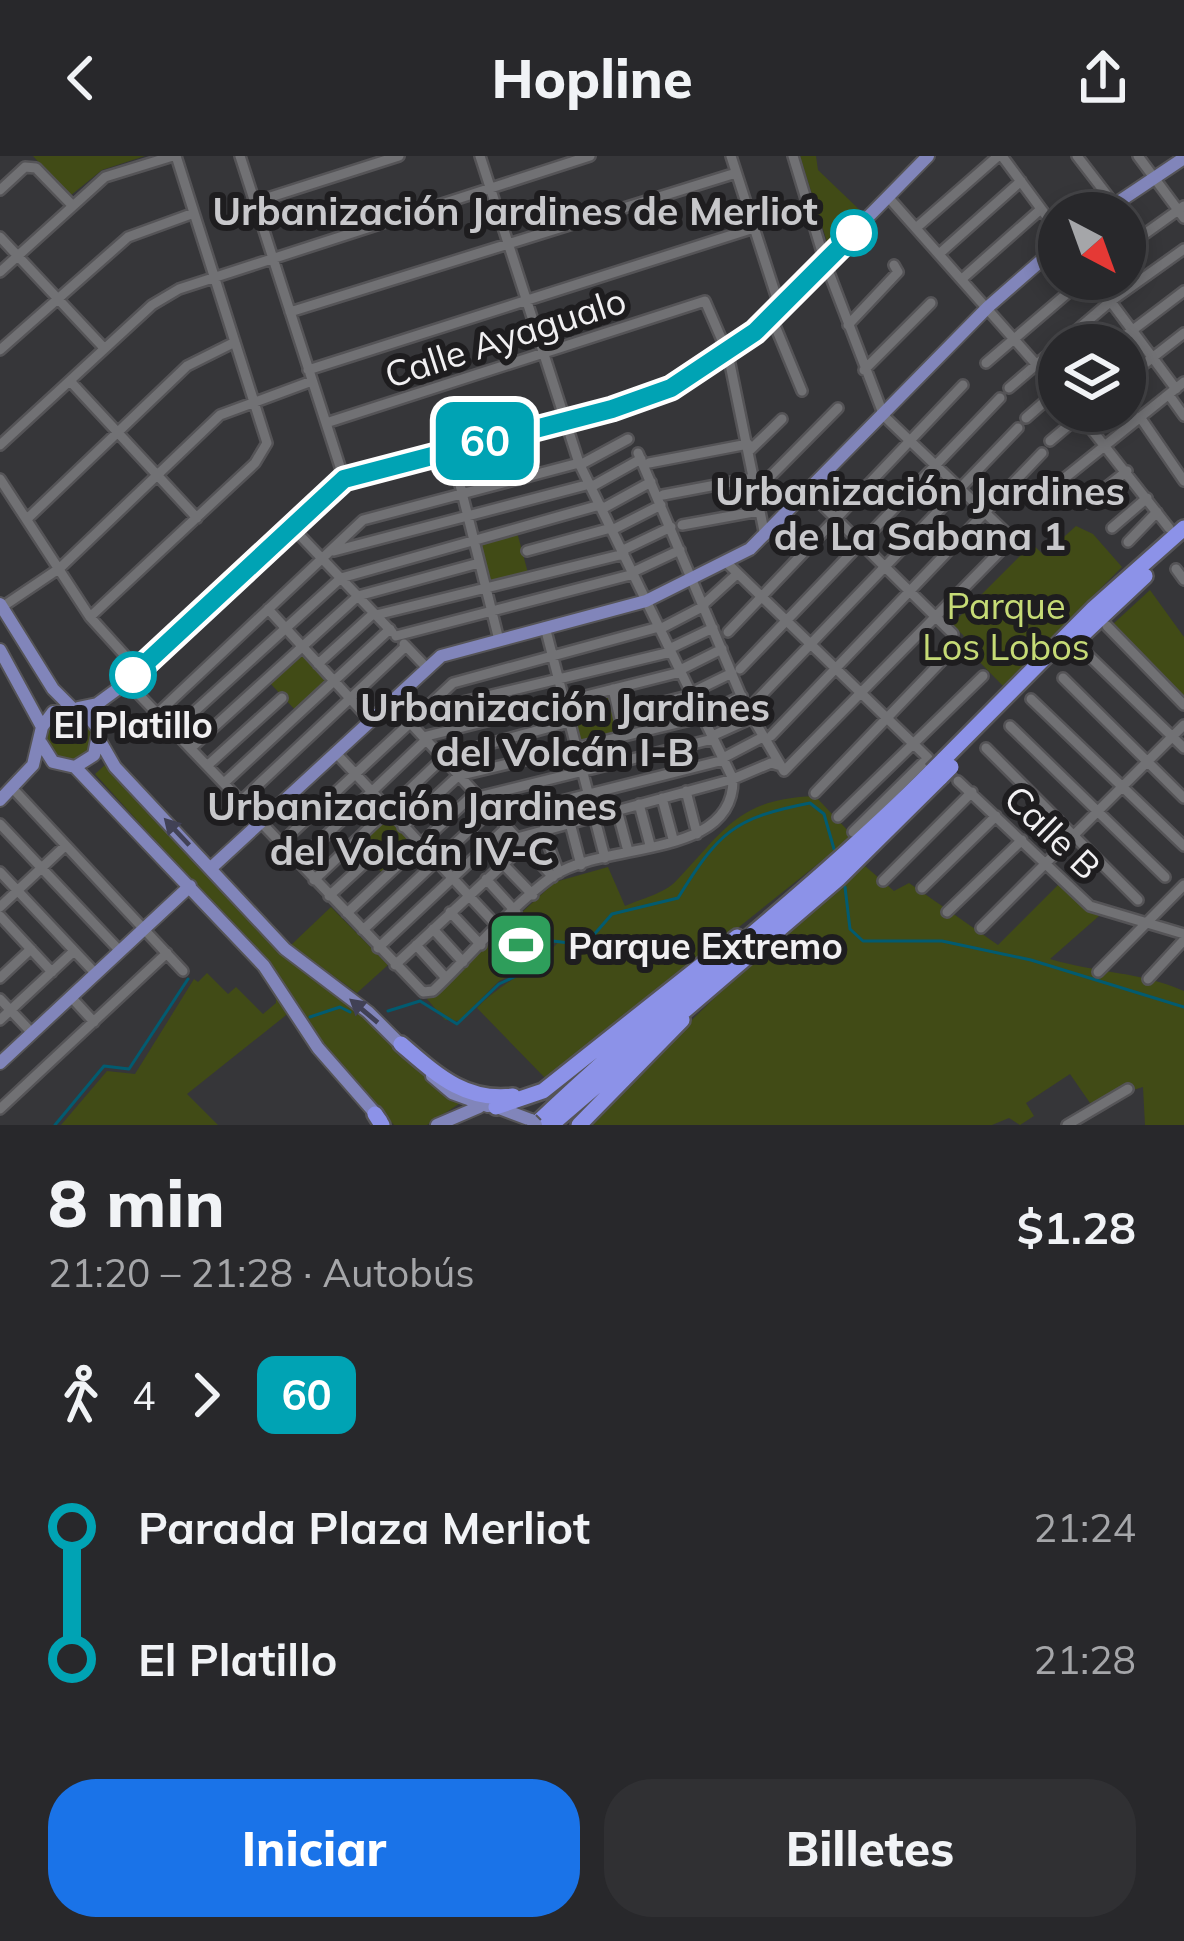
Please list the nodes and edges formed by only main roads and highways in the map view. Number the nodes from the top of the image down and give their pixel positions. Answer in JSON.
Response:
{"nodes":[{"id":1,"x":932,"y":156,"type":"edge"},
{"id":2,"x":1184,"y":158,"type":"edge"},
{"id":3,"x":1130,"y":192,"type":"edge"},
{"id":4,"x":1038,"y":263,"type":"edge"},
{"id":5,"x":1176,"y":528,"type":"edge"},
{"id":6,"x":1184,"y":541,"type":"edge"},
{"id":7,"x":1,"y":605,"type":"edge"},
{"id":8,"x":25,"y":643,"type":"junction"},
{"id":9,"x":1,"y":651,"type":"edge"},
{"id":10,"x":127,"y":682,"type":"junction"},
{"id":11,"x":78,"y":708,"type":"junction"},
{"id":12,"x":42,"y":727,"type":"junction"},
{"id":13,"x":100,"y":736,"type":"junction"},
{"id":14,"x":41,"y":743,"type":"junction"},
{"id":15,"x":59,"y":765,"type":"junction"},
{"id":16,"x":113,"y":765,"type":"junction"},
{"id":17,"x":75,"y":767,"type":"junction"},
{"id":18,"x":942,"y":769,"type":"junction"},
{"id":19,"x":95,"y":783,"type":"junction"},
{"id":20,"x":0,"y":803,"type":"edge"},
{"id":21,"x":834,"y":867,"type":"junction"},
{"id":22,"x":211,"y":868,"type":"junction"},
{"id":23,"x":190,"y":886,"type":"junction"},
{"id":24,"x":808,"y":904,"type":"junction"},
{"id":25,"x":400,"y":1044,"type":"junction"},
{"id":26,"x":0,"y":1063,"type":"edge"},
{"id":27,"x":564,"y":1072,"type":"junction"},
{"id":28,"x":492,"y":1106,"type":"junction"},
{"id":29,"x":381,"y":1121,"type":"edge"},
{"id":30,"x":534,"y":1123,"type":"edge"},
{"id":31,"x":437,"y":1125,"type":"edge"},
{"id":32,"x":550,"y":1125,"type":"edge"},
{"id":33,"x":579,"y":1125,"type":"edge"}],
"edges":[{"from":1,"to":10,"type":"main road"},
{"from":2,"to":3,"type":"main road"},
{"from":4,"to":22,"type":"main road"},
{"from":5,"to":18,"type":"highway"},
{"from":6,"to":18,"type":"highway"},
{"from":7,"to":8,"type":"main road"},
{"from":8,"to":9,"type":"main road"},
{"from":8,"to":11,"type":"main road"},
{"from":9,"to":12,"type":"main road"},
{"from":10,"to":11,"type":"main road"},
{"from":10,"to":13,"type":"main road"},
{"from":11,"to":12,"type":"main road"},
{"from":11,"to":13,"type":"main road"},
{"from":12,"to":14,"type":"main road"},
{"from":13,"to":16,"type":"main road"},
{"from":13,"to":17,"type":"main road"},
{"from":14,"to":15,"type":"main road"},
{"from":14,"to":20,"type":"main road"},
{"from":15,"to":17,"type":"main road"},
{"from":15,"to":20,"type":"main road"},
{"from":16,"to":19,"type":"main road"},
{"from":22,"to":16,"type":"main road","one_way":true},
{"from":17,"to":19,"type":"main road"},
{"from":18,"to":21,"type":"highway"},
{"from":18,"to":24,"type":"highway"},
{"from":19,"to":23,"type":"main road"},
{"from":21,"to":27,"type":"highway"},
{"from":21,"to":30,"type":"highway"},
{"from":25,"to":22,"type":"main road","one_way":true},
{"from":23,"to":26,"type":"main road"},
{"from":23,"to":29,"type":"main road"},
{"from":24,"to":32,"type":"highway"},
{"from":24,"to":33,"type":"highway"},
{"from":25,"to":27,"type":"highway"},
{"from":25,"to":28,"type":"main road"},
{"from":27,"to":28,"type":"highway"},
{"from":28,"to":30,"type":"main road"},
{"from":28,"to":31,"type":"main road"}]}
